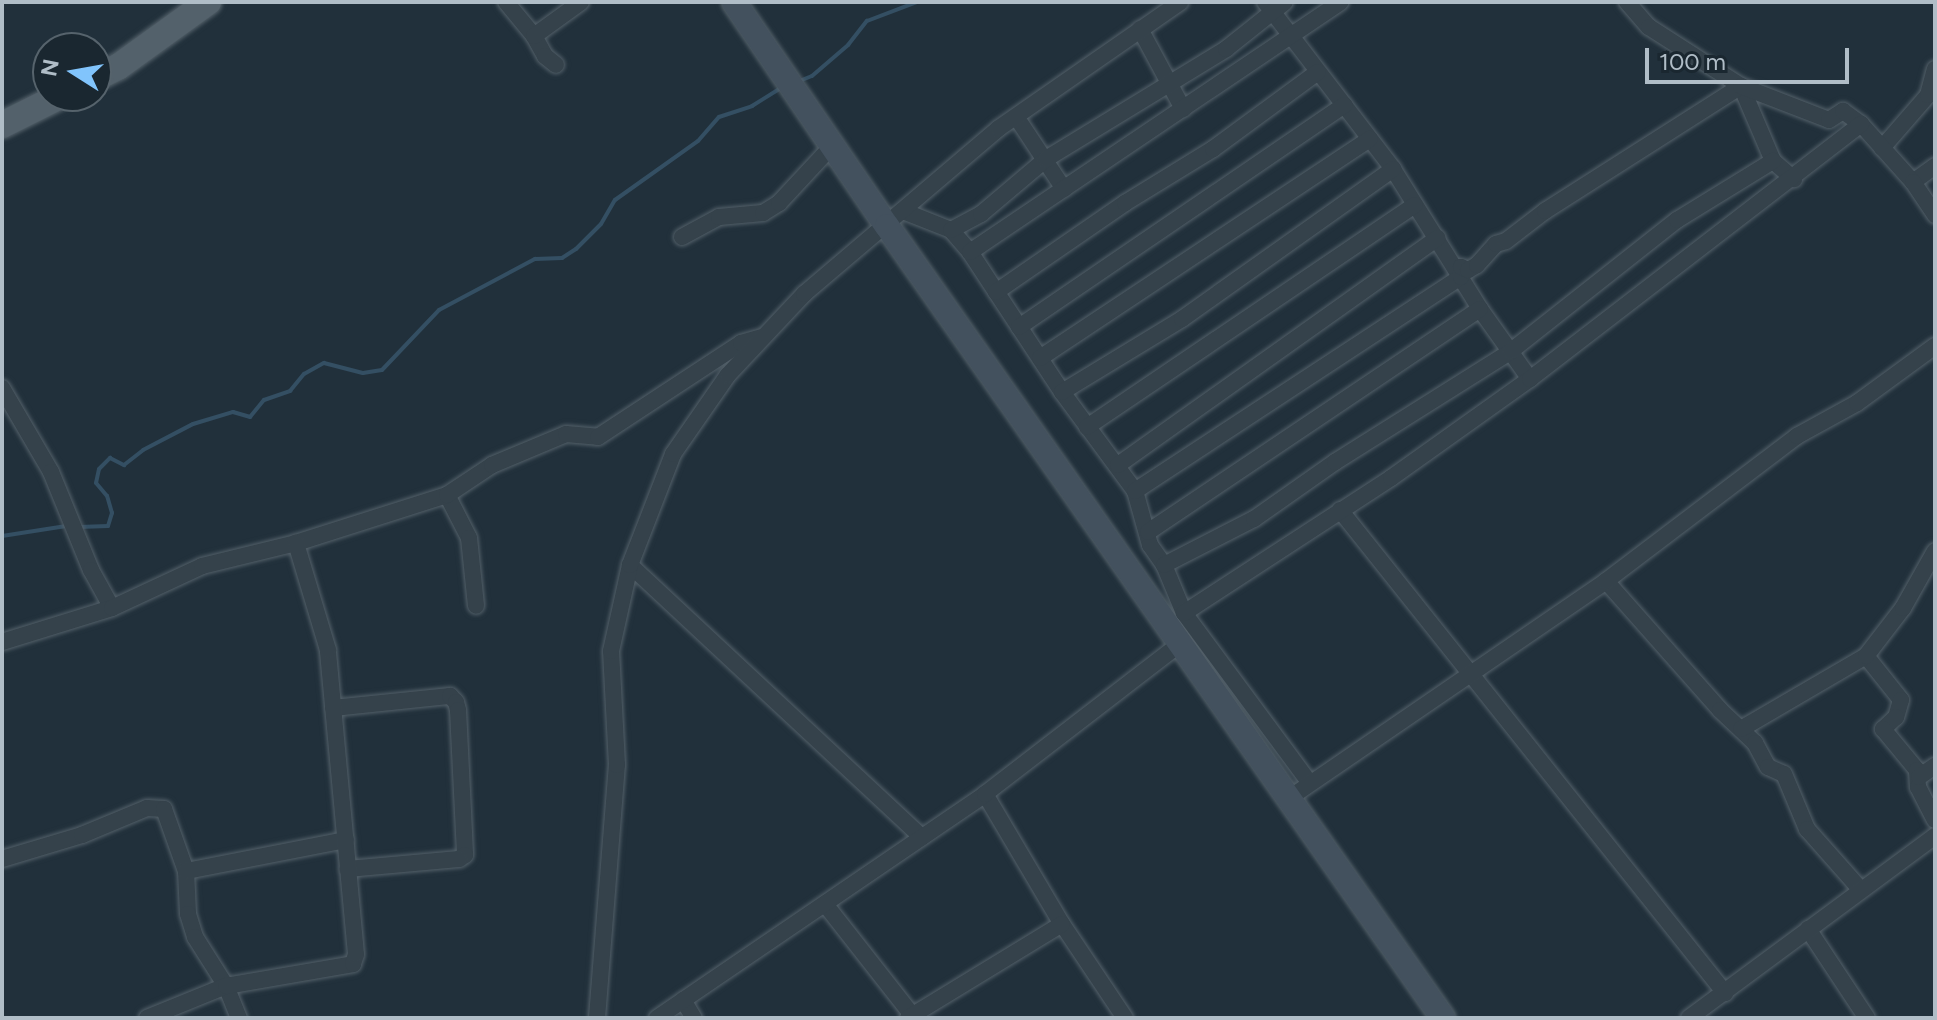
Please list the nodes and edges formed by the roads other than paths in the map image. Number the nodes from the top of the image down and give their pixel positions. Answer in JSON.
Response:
{"nodes":[{"id":1,"x":208,"y":2,"type":"edge"},
{"id":2,"x":506,"y":2,"type":"edge"},
{"id":3,"x":581,"y":2,"type":"edge"},
{"id":4,"x":734,"y":2,"type":"edge"},
{"id":5,"x":1180,"y":2,"type":"edge"},
{"id":6,"x":1340,"y":2,"type":"edge"},
{"id":7,"x":1627,"y":2,"type":"edge"},
{"id":8,"x":1274,"y":5,"type":"edge"},
{"id":9,"x":1140,"y":29,"type":"junction"},
{"id":10,"x":1290,"y":35,"type":"junction"},
{"id":11,"x":534,"y":36,"type":"junction"},
{"id":12,"x":556,"y":65,"type":"dead end"},
{"id":13,"x":1935,"y":69,"type":"edge"},
{"id":14,"x":112,"y":70,"type":"edge"},
{"id":15,"x":1318,"y":72,"type":"junction"},
{"id":16,"x":1167,"y":85,"type":"junction"},
{"id":17,"x":1741,"y":86,"type":"junction"},
{"id":18,"x":1344,"y":105,"type":"junction"},
{"id":19,"x":1183,"y":109,"type":"junction"},
{"id":20,"x":32,"y":110,"type":"edge"},
{"id":21,"x":1017,"y":118,"type":"junction"},
{"id":22,"x":1861,"y":124,"type":"junction"},
{"id":23,"x":2,"y":125,"type":"edge"},
{"id":24,"x":1370,"y":139,"type":"junction"},
{"id":25,"x":832,"y":146,"type":"junction"},
{"id":26,"x":1882,"y":148,"type":"junction"},
{"id":27,"x":1046,"y":159,"type":"junction"},
{"id":28,"x":1773,"y":161,"type":"junction"},
{"id":29,"x":1935,"y":166,"type":"edge"},
{"id":30,"x":1393,"y":169,"type":"junction"},
{"id":31,"x":1794,"y":179,"type":"junction"},
{"id":32,"x":1913,"y":182,"type":"junction"},
{"id":33,"x":1064,"y":189,"type":"junction"},
{"id":34,"x":1415,"y":205,"type":"junction"},
{"id":35,"x":1935,"y":215,"type":"edge"},
{"id":36,"x":895,"y":219,"type":"junction"},
{"id":37,"x":951,"y":230,"type":"junction"},
{"id":38,"x":682,"y":237,"type":"dead end"},
{"id":39,"x":1438,"y":238,"type":"junction"},
{"id":40,"x":970,"y":252,"type":"junction"},
{"id":41,"x":1461,"y":277,"type":"junction"},
{"id":42,"x":996,"y":292,"type":"junction"},
{"id":43,"x":1480,"y":309,"type":"junction"},
{"id":44,"x":1019,"y":327,"type":"junction"},
{"id":45,"x":768,"y":335,"type":"junction"},
{"id":46,"x":1935,"y":346,"type":"edge"},
{"id":47,"x":1511,"y":351,"type":"junction"},
{"id":48,"x":1040,"y":358,"type":"junction"},
{"id":49,"x":1530,"y":379,"type":"junction"},
{"id":50,"x":2,"y":388,"type":"edge"},
{"id":51,"x":1062,"y":392,"type":"junction"},
{"id":52,"x":1087,"y":427,"type":"junction"},
{"id":53,"x":1118,"y":465,"type":"junction"},
{"id":54,"x":1135,"y":491,"type":"junction"},
{"id":55,"x":447,"y":495,"type":"junction"},
{"id":56,"x":1340,"y":510,"type":"junction"},
{"id":57,"x":1148,"y":532,"type":"junction"},
{"id":58,"x":296,"y":543,"type":"junction"},
{"id":59,"x":1935,"y":551,"type":"edge"},
{"id":60,"x":630,"y":565,"type":"junction"},
{"id":61,"x":1164,"y":565,"type":"junction"},
{"id":62,"x":1606,"y":581,"type":"junction"},
{"id":63,"x":476,"y":606,"type":"dead end"},
{"id":64,"x":112,"y":608,"type":"junction"},
{"id":65,"x":1184,"y":613,"type":"junction"},
{"id":66,"x":2,"y":642,"type":"edge"},
{"id":67,"x":1180,"y":644,"type":"junction"},
{"id":68,"x":1866,"y":656,"type":"junction"},
{"id":69,"x":1473,"y":674,"type":"junction"},
{"id":70,"x":333,"y":708,"type":"junction"},
{"id":71,"x":1741,"y":729,"type":"junction"},
{"id":72,"x":1935,"y":766,"type":"edge"},
{"id":73,"x":1919,"y":777,"type":"junction"},
{"id":74,"x":1309,"y":782,"type":"junction"},
{"id":75,"x":985,"y":794,"type":"junction"},
{"id":76,"x":1288,"y":799,"type":"junction"},
{"id":77,"x":1935,"y":820,"type":"edge"},
{"id":78,"x":1935,"y":836,"type":"edge"},
{"id":79,"x":922,"y":837,"type":"junction"},
{"id":80,"x":346,"y":840,"type":"junction"},
{"id":81,"x":2,"y":859,"type":"edge"},
{"id":82,"x":347,"y":869,"type":"junction"},
{"id":83,"x":186,"y":871,"type":"junction"},
{"id":84,"x":1861,"y":890,"type":"junction"},
{"id":85,"x":825,"y":904,"type":"junction"},
{"id":86,"x":1062,"y":924,"type":"junction"},
{"id":87,"x":1808,"y":929,"type":"junction"},
{"id":88,"x":226,"y":986,"type":"junction"},
{"id":89,"x":1725,"y":993,"type":"junction"},
{"id":90,"x":683,"y":1000,"type":"junction"},
{"id":91,"x":910,"y":1016,"type":"edge"},
{"id":92,"x":147,"y":1018,"type":"edge"},
{"id":93,"x":239,"y":1018,"type":"edge"},
{"id":94,"x":597,"y":1018,"type":"edge"},
{"id":95,"x":657,"y":1018,"type":"edge"},
{"id":96,"x":694,"y":1018,"type":"edge"},
{"id":97,"x":1125,"y":1018,"type":"edge"},
{"id":98,"x":1443,"y":1018,"type":"edge"},
{"id":99,"x":1689,"y":1018,"type":"edge"},
{"id":100,"x":1867,"y":1018,"type":"edge"}],
"edges":[{"from":1,"to":14,"type":"main road"},
{"from":2,"to":11,"type":"street"},
{"from":3,"to":11,"type":"street"},
{"from":4,"to":25,"type":"main road"},
{"from":5,"to":9,"type":"street"},
{"from":6,"to":10,"type":"street"},
{"from":7,"to":17,"type":"street"},
{"from":8,"to":10,"type":"street"},
{"from":8,"to":16,"type":"street"},
{"from":9,"to":16,"type":"street"},
{"from":9,"to":21,"type":"street"},
{"from":10,"to":15,"type":"street"},
{"from":10,"to":19,"type":"street"},
{"from":11,"to":12,"type":"street"},
{"from":13,"to":26,"type":"street"},
{"from":15,"to":18,"type":"street"},
{"from":15,"to":42,"type":"street"},
{"from":16,"to":19,"type":"street"},
{"from":16,"to":27,"type":"street"},
{"from":17,"to":22,"type":"street"},
{"from":17,"to":28,"type":"street"},
{"from":17,"to":41,"type":"street"},
{"from":18,"to":24,"type":"street"},
{"from":18,"to":44,"type":"street"},
{"from":19,"to":33,"type":"street"},
{"from":20,"to":23,"type":"main road"},
{"from":21,"to":27,"type":"street"},
{"from":21,"to":36,"type":"street"},
{"from":22,"to":26,"type":"street"},
{"from":22,"to":31,"type":"street"},
{"from":24,"to":30,"type":"street"},
{"from":24,"to":48,"type":"street"},
{"from":25,"to":36,"type":"main road"},
{"from":25,"to":38,"type":"street"},
{"from":26,"to":32,"type":"street"},
{"from":27,"to":33,"type":"street"},
{"from":27,"to":37,"type":"street"},
{"from":28,"to":31,"type":"street"},
{"from":28,"to":47,"type":"street"},
{"from":29,"to":32,"type":"street"},
{"from":30,"to":34,"type":"street"},
{"from":30,"to":51,"type":"street"},
{"from":31,"to":49,"type":"street"},
{"from":32,"to":35,"type":"street"},
{"from":33,"to":40,"type":"street"},
{"from":34,"to":39,"type":"street"},
{"from":34,"to":52,"type":"street"},
{"from":36,"to":37,"type":"street"},
{"from":36,"to":45,"type":"street"},
{"from":36,"to":67,"type":"main road"},
{"from":37,"to":40,"type":"street"},
{"from":39,"to":41,"type":"street"},
{"from":39,"to":53,"type":"street"},
{"from":40,"to":42,"type":"street"},
{"from":41,"to":43,"type":"street"},
{"from":41,"to":54,"type":"street"},
{"from":42,"to":44,"type":"street"},
{"from":43,"to":47,"type":"street"},
{"from":43,"to":57,"type":"street"},
{"from":44,"to":48,"type":"street"},
{"from":45,"to":55,"type":"street"},
{"from":45,"to":60,"type":"street"},
{"from":46,"to":62,"type":"street"},
{"from":47,"to":49,"type":"street"},
{"from":47,"to":61,"type":"street"},
{"from":48,"to":51,"type":"street"},
{"from":49,"to":56,"type":"street"},
{"from":50,"to":64,"type":"street"},
{"from":51,"to":52,"type":"street"},
{"from":52,"to":53,"type":"street"},
{"from":53,"to":54,"type":"street"},
{"from":54,"to":57,"type":"street"},
{"from":55,"to":58,"type":"street"},
{"from":55,"to":63,"type":"street"},
{"from":56,"to":65,"type":"street"},
{"from":56,"to":69,"type":"street"},
{"from":57,"to":61,"type":"street"},
{"from":58,"to":64,"type":"street"},
{"from":58,"to":70,"type":"street"},
{"from":59,"to":68,"type":"street"},
{"from":60,"to":79,"type":"street"},
{"from":60,"to":94,"type":"street"},
{"from":61,"to":65,"type":"street"},
{"from":62,"to":69,"type":"street"},
{"from":62,"to":71,"type":"street"},
{"from":64,"to":66,"type":"street"},
{"from":65,"to":74,"type":"street"},
{"from":67,"to":75,"type":"street"},
{"from":67,"to":76,"type":"main road"},
{"from":68,"to":71,"type":"street"},
{"from":68,"to":73,"type":"street"},
{"from":69,"to":74,"type":"street"},
{"from":69,"to":89,"type":"street"},
{"from":70,"to":80,"type":"street"},
{"from":70,"to":82,"type":"street"},
{"from":71,"to":84,"type":"street"},
{"from":72,"to":73,"type":"street"},
{"from":73,"to":77,"type":"street"},
{"from":74,"to":76,"type":"street"},
{"from":75,"to":79,"type":"street"},
{"from":75,"to":86,"type":"street"},
{"from":76,"to":98,"type":"main road"},
{"from":78,"to":84,"type":"street"},
{"from":79,"to":85,"type":"street"},
{"from":80,"to":82,"type":"street"},
{"from":80,"to":83,"type":"street"},
{"from":81,"to":83,"type":"street"},
{"from":82,"to":88,"type":"street"},
{"from":83,"to":88,"type":"street"},
{"from":84,"to":87,"type":"street"},
{"from":85,"to":90,"type":"street"},
{"from":85,"to":91,"type":"street"},
{"from":86,"to":91,"type":"street"},
{"from":86,"to":97,"type":"street"},
{"from":87,"to":89,"type":"street"},
{"from":87,"to":100,"type":"street"},
{"from":88,"to":92,"type":"street"},
{"from":88,"to":93,"type":"street"},
{"from":89,"to":99,"type":"street"},
{"from":90,"to":95,"type":"street"},
{"from":90,"to":96,"type":"street"}]}
